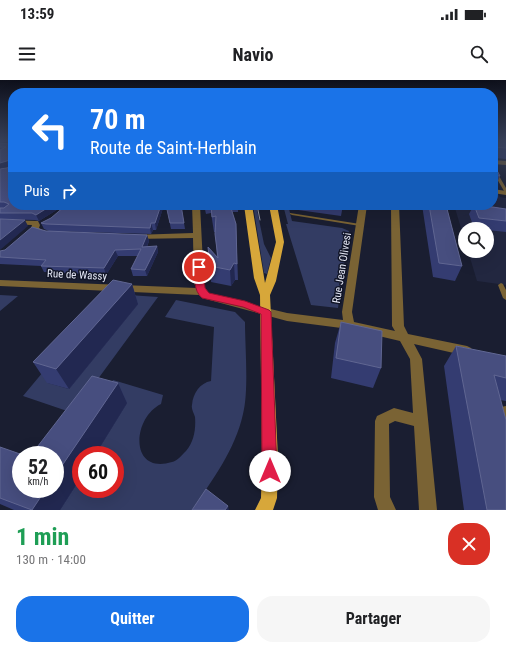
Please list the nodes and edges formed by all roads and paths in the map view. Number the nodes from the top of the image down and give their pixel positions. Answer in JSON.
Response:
{"nodes":[{"id":1,"x":498,"y":178,"type":"edge"},
{"id":2,"x":506,"y":192,"type":"edge"},
{"id":3,"x":196,"y":210,"type":"edge"},
{"id":4,"x":249,"y":210,"type":"edge"},
{"id":5,"x":274,"y":210,"type":"edge"},
{"id":6,"x":362,"y":210,"type":"edge"},
{"id":7,"x":395,"y":210,"type":"edge"},
{"id":8,"x":292,"y":214,"type":"dead end"},
{"id":9,"x":0,"y":222,"type":"edge"},
{"id":10,"x":45,"y":224,"type":"edge"},
{"id":11,"x":360,"y":224,"type":"junction"},
{"id":12,"x":32,"y":230,"type":"junction"},
{"id":13,"x":57,"y":234,"type":"edge"},
{"id":14,"x":198,"y":235,"type":"junction"},
{"id":15,"x":128,"y":237,"type":"edge"},
{"id":16,"x":0,"y":283,"type":"edge"},
{"id":17,"x":501,"y":285,"type":"dead end"},
{"id":18,"x":202,"y":292,"type":"junction"},
{"id":19,"x":265,"y":295,"type":"junction"},
{"id":20,"x":506,"y":298,"type":"edge"},
{"id":21,"x":266,"y":312,"type":"junction"},
{"id":22,"x":349,"y":325,"type":"junction"},
{"id":23,"x":404,"y":338,"type":"junction"},
{"id":24,"x":475,"y":352,"type":"edge"},
{"id":25,"x":506,"y":412,"type":"edge"},
{"id":26,"x":420,"y":421,"type":"junction"},
{"id":27,"x":506,"y":439,"type":"edge"},
{"id":28,"x":264,"y":510,"type":"edge"},
{"id":29,"x":387,"y":510,"type":"edge"},
{"id":30,"x":428,"y":510,"type":"edge"}],
"edges":[{"from":1,"to":2,"type":"lane"},
{"from":3,"to":14,"type":"street"},
{"from":4,"to":19,"type":"main road"},
{"from":5,"to":19,"type":"main road"},
{"from":6,"to":11,"type":"street","name":"Rue Jean Olivesi"},
{"from":7,"to":23,"type":"street"},
{"from":8,"to":11,"type":"lane"},
{"from":9,"to":12,"type":"street"},
{"from":10,"to":12,"type":"street"},
{"from":11,"to":22,"type":"street","name":"Rue Jean Olivesi"},
{"from":12,"to":13,"type":"street"},
{"from":14,"to":15,"type":"street"},
{"from":14,"to":18,"type":"street"},
{"from":16,"to":18,"type":"street","name":"Rue de Wassy"},
{"from":17,"to":20,"type":"lane"},
{"from":18,"to":21,"type":"street","name":"Rue de Wassy"},
{"from":19,"to":21,"type":"main road"},
{"from":21,"to":22,"type":"street","name":"Rue de Wassy"},
{"from":21,"to":28,"type":"main road"},
{"from":22,"to":23,"type":"street"},
{"from":23,"to":24,"type":"street"},
{"from":23,"to":26,"type":"street"},
{"from":25,"to":27,"type":"street"},
{"from":26,"to":29,"type":"street"},
{"from":26,"to":30,"type":"street"}]}
